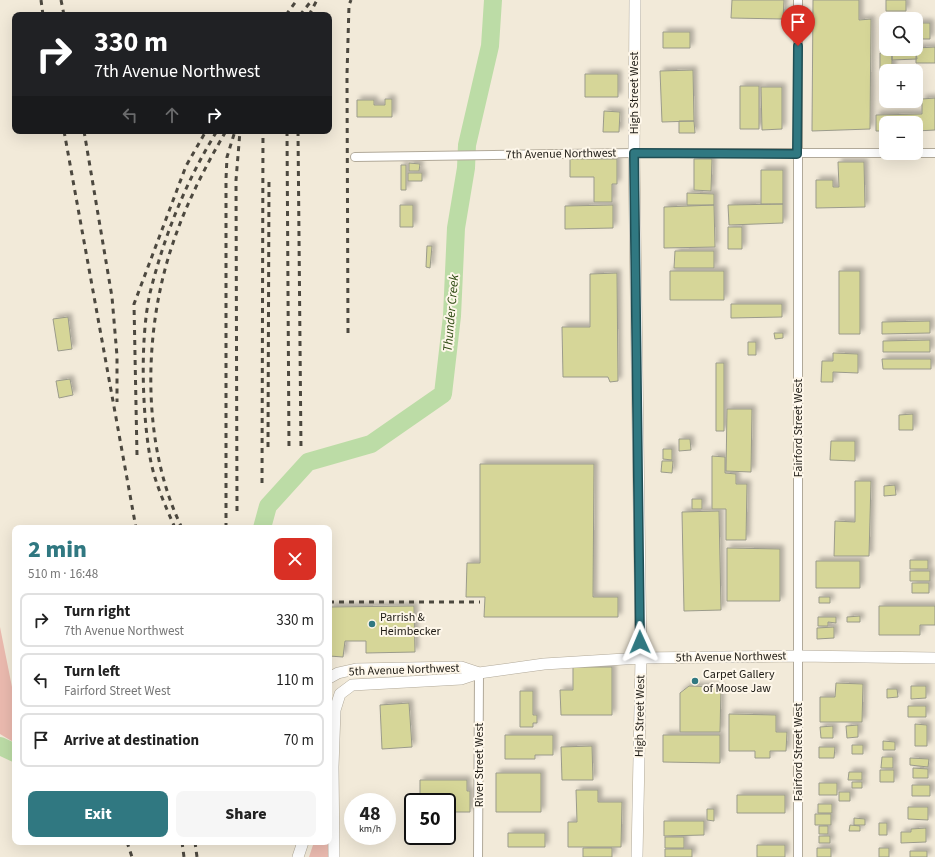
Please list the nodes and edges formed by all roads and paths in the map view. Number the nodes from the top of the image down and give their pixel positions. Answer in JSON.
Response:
{"nodes":[{"id":1,"x":635,"y":0,"type":"edge"},
{"id":2,"x":798,"y":0,"type":"edge"},
{"id":3,"x":634,"y":153,"type":"junction"},
{"id":4,"x":935,"y":153,"type":"edge"},
{"id":5,"x":797,"y":154,"type":"junction"},
{"id":6,"x":355,"y":157,"type":"dead end"},
{"id":7,"x":798,"y":656,"type":"junction"},
{"id":8,"x":641,"y":658,"type":"junction"},
{"id":9,"x":935,"y":658,"type":"edge"},
{"id":10,"x":479,"y":673,"type":"junction"},
{"id":11,"x":332,"y":676,"type":"edge"},
{"id":12,"x":332,"y":762,"type":"edge"},
{"id":13,"x":333,"y":767,"type":"junction"},
{"id":14,"x":302,"y":845,"type":"edge"},
{"id":15,"x":298,"y":857,"type":"edge"},
{"id":16,"x":334,"y":857,"type":"edge"},
{"id":17,"x":478,"y":857,"type":"edge"},
{"id":18,"x":637,"y":857,"type":"edge"},
{"id":19,"x":798,"y":857,"type":"edge"}],
"edges":[{"from":1,"to":3,"type":"street","name":"High Street West"},
{"from":2,"to":5,"type":"street","name":"Fairford Street West"},
{"from":3,"to":5,"type":"street","name":"7th Avenue Northwest"},
{"from":3,"to":6,"type":"street","name":"7th Avenue Northwest"},
{"from":3,"to":8,"type":"street","name":"High Street West"},
{"from":4,"to":5,"type":"street","name":"7th Avenue Northwest"},
{"from":5,"to":7,"type":"street","name":"Fairford Street West"},
{"from":7,"to":8,"type":"street","name":"5th Avenue Northwest"},
{"from":7,"to":9,"type":"street","name":"5th Avenue Northwest"},
{"from":7,"to":19,"type":"street","name":"Fairford Street West"},
{"from":8,"to":10,"type":"street","name":"5th Avenue Northwest"},
{"from":8,"to":18,"type":"street","name":"High Street West"},
{"from":10,"to":11,"type":"street","name":"5th Avenue Northwest"},
{"from":10,"to":13,"type":"street","name":"5th Avenue Northwest"},
{"from":10,"to":17,"type":"street","name":"River Street West"},
{"from":12,"to":13,"type":"street"},
{"from":13,"to":16,"type":"street"},
{"from":14,"to":15,"type":"street"}]}
